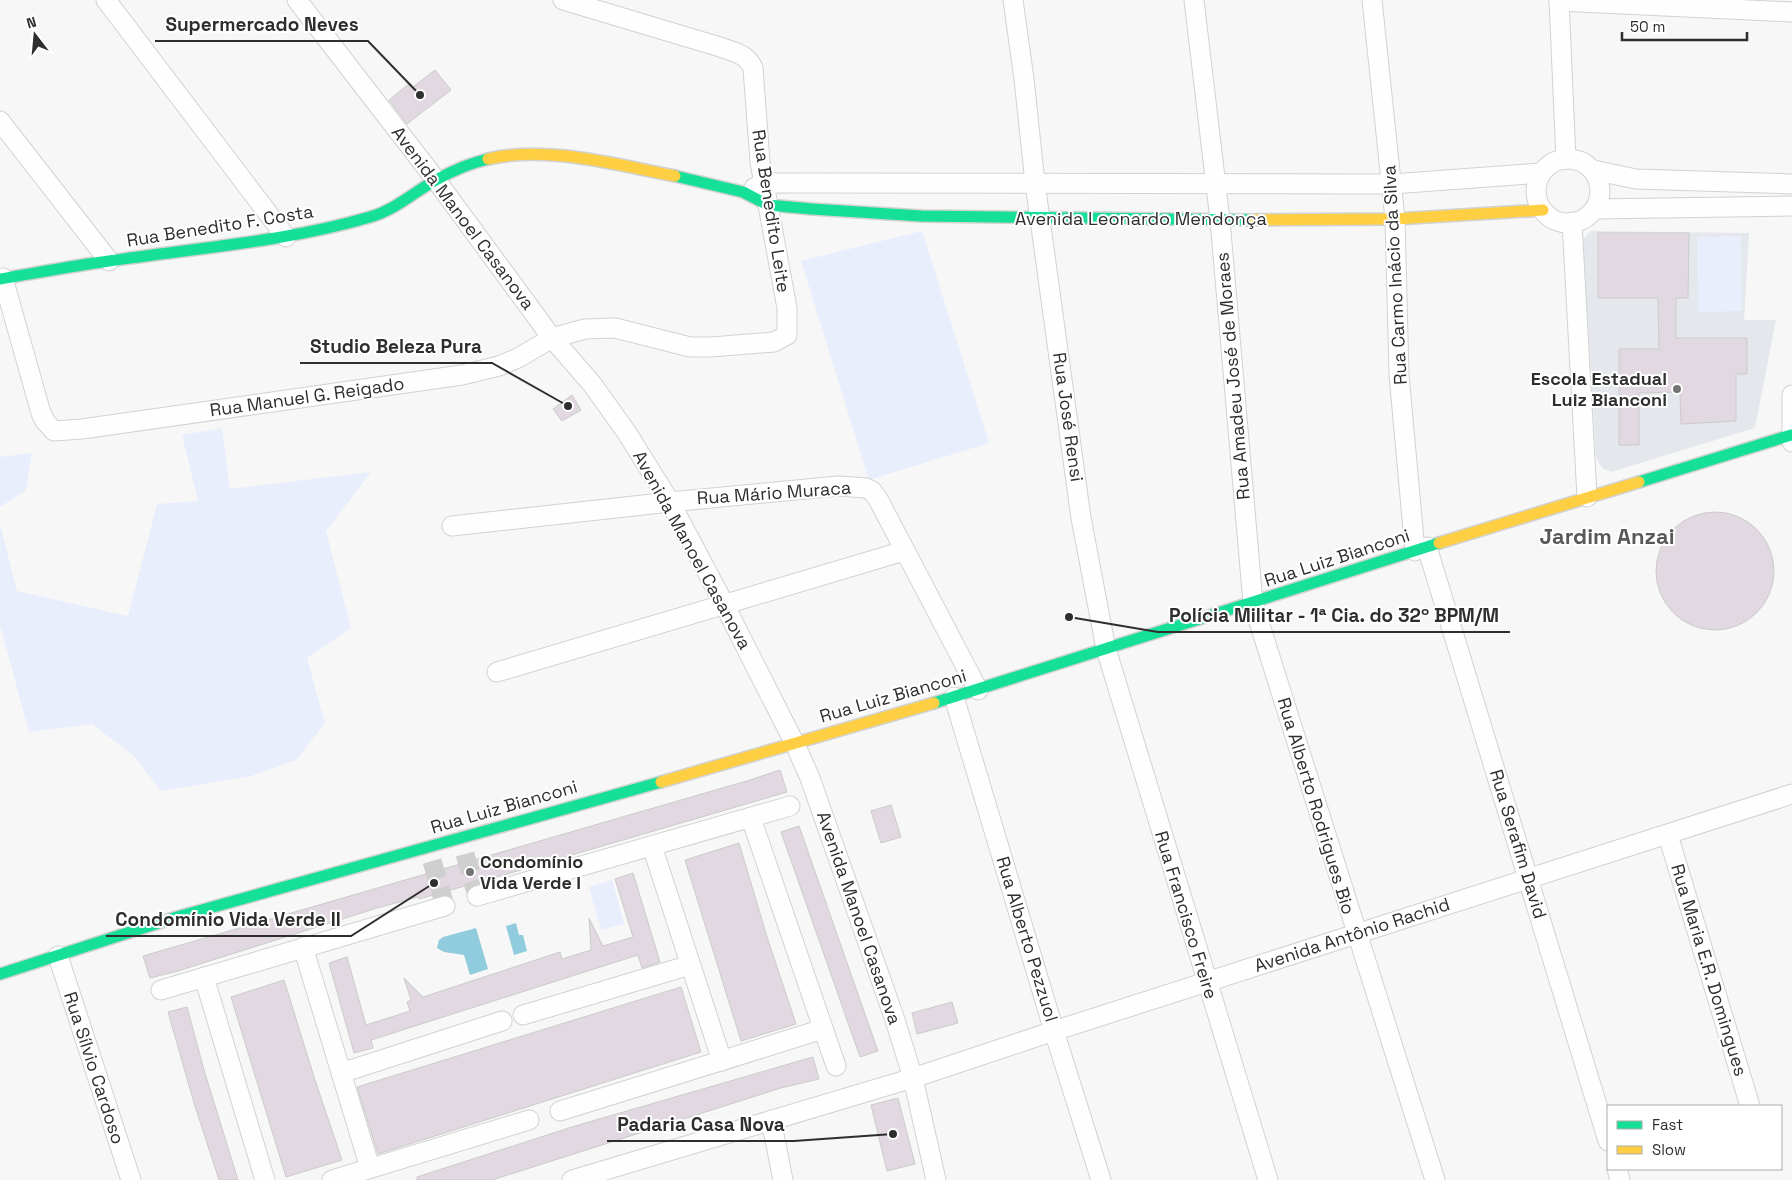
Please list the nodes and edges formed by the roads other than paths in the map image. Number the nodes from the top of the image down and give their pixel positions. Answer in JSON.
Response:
{"nodes":[{"id":1,"x":106,"y":0,"type":"edge"},
{"id":2,"x":297,"y":0,"type":"edge"},
{"id":3,"x":563,"y":0,"type":"edge"},
{"id":4,"x":1013,"y":0,"type":"edge"},
{"id":5,"x":1194,"y":0,"type":"edge"},
{"id":6,"x":1372,"y":0,"type":"edge"},
{"id":7,"x":1559,"y":0,"type":"edge"},
{"id":8,"x":1792,"y":12,"type":"edge"},
{"id":9,"x":0,"y":121,"type":"edge"},
{"id":10,"x":1566,"y":158,"type":"junction"},
{"id":11,"x":1593,"y":170,"type":"junction"},
{"id":12,"x":1541,"y":173,"type":"junction"},
{"id":13,"x":436,"y":180,"type":"junction"},
{"id":14,"x":1035,"y":183,"type":"junction"},
{"id":15,"x":763,"y":184,"type":"junction"},
{"id":16,"x":1392,"y":184,"type":"junction"},
{"id":17,"x":1792,"y":184,"type":"edge"},
{"id":18,"x":1216,"y":185,"type":"junction"},
{"id":19,"x":743,"y":192,"type":"junction"},
{"id":20,"x":768,"y":205,"type":"junction"},
{"id":21,"x":1792,"y":206,"type":"edge"},
{"id":22,"x":1595,"y":209,"type":"junction"},
{"id":23,"x":1543,"y":210,"type":"junction"},
{"id":24,"x":1041,"y":218,"type":"junction"},
{"id":25,"x":1395,"y":218,"type":"junction"},
{"id":26,"x":1220,"y":220,"type":"junction"},
{"id":27,"x":1572,"y":222,"type":"junction"},
{"id":28,"x":286,"y":236,"type":"junction"},
{"id":29,"x":109,"y":261,"type":"junction"},
{"id":30,"x":1,"y":279,"type":"edge"},
{"id":31,"x":787,"y":335,"type":"joint"},
{"id":32,"x":552,"y":338,"type":"junction"},
{"id":33,"x":1792,"y":395,"type":"edge"},
{"id":34,"x":1791,"y":435,"type":"edge"},
{"id":35,"x":1792,"y":442,"type":"edge"},
{"id":36,"x":1587,"y":497,"type":"junction"},
{"id":37,"x":670,"y":502,"type":"junction"},
{"id":38,"x":452,"y":526,"type":"dead end"},
{"id":39,"x":1421,"y":549,"type":"junction"},
{"id":40,"x":904,"y":551,"type":"junction"},
{"id":41,"x":1253,"y":603,"type":"junction"},
{"id":42,"x":724,"y":604,"type":"junction"},
{"id":43,"x":1106,"y":649,"type":"junction"},
{"id":44,"x":496,"y":672,"type":"dead end"},
{"id":45,"x":978,"y":690,"type":"junction"},
{"id":46,"x":954,"y":697,"type":"junction"},
{"id":47,"x":795,"y":744,"type":"junction"},
{"id":48,"x":1792,"y":794,"type":"edge"},
{"id":49,"x":790,"y":806,"type":"dead end"},
{"id":50,"x":751,"y":818,"type":"junction"},
{"id":51,"x":1668,"y":834,"type":"junction"},
{"id":52,"x":652,"y":846,"type":"junction"},
{"id":53,"x":1528,"y":879,"type":"junction"},
{"id":54,"x":477,"y":896,"type":"dead end"},
{"id":55,"x":445,"y":906,"type":"dead end"},
{"id":56,"x":1356,"y":933,"type":"junction"},
{"id":57,"x":303,"y":948,"type":"junction"},
{"id":58,"x":58,"y":956,"type":"junction"},
{"id":59,"x":690,"y":965,"type":"junction"},
{"id":60,"x":0,"y":974,"type":"edge"},
{"id":61,"x":204,"y":977,"type":"junction"},
{"id":62,"x":1206,"y":982,"type":"junction"},
{"id":63,"x":161,"y":990,"type":"dead end"},
{"id":64,"x":523,"y":1015,"type":"dead end"},
{"id":65,"x":502,"y":1021,"type":"dead end"},
{"id":66,"x":823,"y":1029,"type":"junction"},
{"id":67,"x":1054,"y":1031,"type":"junction"},
{"id":68,"x":722,"y":1061,"type":"junction"},
{"id":69,"x":836,"y":1066,"type":"dead end"},
{"id":70,"x":341,"y":1073,"type":"junction"},
{"id":71,"x":913,"y":1078,"type":"junction"},
{"id":72,"x":1750,"y":1105,"type":"edge"},
{"id":73,"x":560,"y":1111,"type":"dead end"},
{"id":74,"x":529,"y":1120,"type":"dead end"},
{"id":75,"x":771,"y":1120,"type":"junction"},
{"id":76,"x":1607,"y":1138,"type":"edge"},
{"id":77,"x":370,"y":1168,"type":"junction"},
{"id":78,"x":616,"y":1174,"type":"edge"},
{"id":79,"x":130,"y":1180,"type":"edge"},
{"id":80,"x":265,"y":1180,"type":"edge"},
{"id":81,"x":332,"y":1180,"type":"edge"},
{"id":82,"x":572,"y":1180,"type":"edge"},
{"id":83,"x":783,"y":1180,"type":"edge"},
{"id":84,"x":936,"y":1180,"type":"edge"},
{"id":85,"x":1101,"y":1180,"type":"edge"},
{"id":86,"x":1268,"y":1180,"type":"edge"},
{"id":87,"x":1435,"y":1180,"type":"edge"}],
"edges":[{"from":1,"to":28,"type":"street"},
{"from":2,"to":13,"type":"street","name":"Avenida Manoel Casanova"},
{"from":3,"to":15,"type":"street","name":"Rua Benedito Leite"},
{"from":4,"to":14,"type":"street","name":"Rua José Rensi"},
{"from":5,"to":18,"type":"street","name":"Rua Amadeu José de Moraes"},
{"from":6,"to":16,"type":"street","name":"Rua Carmo Inácio da Silva"},
{"from":7,"to":8,"type":"street"},
{"from":7,"to":10,"type":"street"},
{"from":9,"to":29,"type":"street"},
{"from":10,"to":11,"type":"street"},
{"from":10,"to":12,"type":"street"},
{"from":11,"to":17,"type":"street"},
{"from":11,"to":22,"type":"street"},
{"from":12,"to":16,"type":"street","name":"Avenida Leonardo Mendonça"},
{"from":12,"to":23,"type":"street"},
{"from":13,"to":19,"type":"street","name":"Avenida Leonardo Mendonça"},
{"from":13,"to":28,"type":"street","name":"Rua Benedito F. Costa"},
{"from":13,"to":32,"type":"street","name":"Avenida Manoel Casanova"},
{"from":14,"to":15,"type":"street","name":"Avenida Leonardo Mendonça"},
{"from":14,"to":18,"type":"street","name":"Avenida Leonardo Mendonça"},
{"from":14,"to":24,"type":"street","name":"Rua José Rensi"},
{"from":15,"to":19,"type":"street","name":"Avenida Leonardo Mendonça"},
{"from":15,"to":20,"type":"street","name":"Rua Benedito Leite"},
{"from":16,"to":18,"type":"street","name":"Avenida Leonardo Mendonça"},
{"from":16,"to":25,"type":"street","name":"Rua Carmo Inácio da Silva"},
{"from":18,"to":26,"type":"street","name":"Rua Amadeu José de Moraes"},
{"from":19,"to":20,"type":"street","name":"Avenida Leonardo Mendonça"},
{"from":20,"to":24,"type":"street","name":"Avenida Leonardo Mendonça"},
{"from":20,"to":31,"type":"street","name":"Rua Benedito Leite"},
{"from":21,"to":22,"type":"street"},
{"from":22,"to":27,"type":"street"},
{"from":23,"to":25,"type":"street","name":"Avenida Leonardo Mendonça"},
{"from":23,"to":27,"type":"street"},
{"from":24,"to":26,"type":"street","name":"Avenida Leonardo Mendonça"},
{"from":24,"to":43,"type":"street","name":"Rua José Rensi"},
{"from":25,"to":26,"type":"street","name":"Avenida Leonardo Mendonça"},
{"from":25,"to":39,"type":"street","name":"Rua Carmo Inácio da Silva"},
{"from":26,"to":41,"type":"street","name":"Rua Amadeu José de Moraes"},
{"from":27,"to":36,"type":"street"},
{"from":28,"to":29,"type":"street","name":"Rua Benedito F. Costa"},
{"from":29,"to":30,"type":"street","name":"Rua Benedito F. Costa"},
{"from":30,"to":32,"type":"street","name":"Rua Manuel G. Reigado"},
{"from":31,"to":32,"type":"street","name":"Rua Manuel G. Reigado"},
{"from":32,"to":37,"type":"street","name":"Avenida Manoel Casanova"},
{"from":33,"to":34,"type":"street"},
{"from":34,"to":35,"type":"street"},
{"from":34,"to":36,"type":"street","name":"Rua Luiz Bianconi"},
{"from":36,"to":39,"type":"street","name":"Rua Luiz Bianconi"},
{"from":37,"to":38,"type":"street","name":"Rua Mário Muraca"},
{"from":37,"to":40,"type":"street","name":"Rua Mário Muraca"},
{"from":37,"to":42,"type":"street","name":"Avenida Manoel Casanova"},
{"from":39,"to":41,"type":"street","name":"Rua Luiz Bianconi"},
{"from":39,"to":53,"type":"street","name":"Rua Serafim David"},
{"from":40,"to":42,"type":"street"},
{"from":40,"to":45,"type":"street","name":"Rua Mário Muraca"},
{"from":41,"to":43,"type":"street","name":"Rua Luiz Bianconi"},
{"from":41,"to":56,"type":"street","name":"Rua Alberto Rodrigues Bio"},
{"from":42,"to":44,"type":"street"},
{"from":42,"to":47,"type":"street","name":"Avenida Manoel Casanova"},
{"from":43,"to":45,"type":"street","name":"Rua Luiz Bianconi"},
{"from":43,"to":62,"type":"street","name":"Rua Francisco Freire"},
{"from":45,"to":46,"type":"street","name":"Rua Luiz Bianconi"},
{"from":46,"to":47,"type":"street","name":"Rua Luiz Bianconi"},
{"from":46,"to":67,"type":"street","name":"Rua Alberto Pezzuol"},
{"from":47,"to":58,"type":"street","name":"Rua Luiz Bianconi"},
{"from":47,"to":71,"type":"street","name":"Avenida Manoel Casanova"},
{"from":48,"to":51,"type":"street","name":"Avenida Antônio Rachid"},
{"from":49,"to":50,"type":"street"},
{"from":50,"to":52,"type":"street"},
{"from":50,"to":66,"type":"street"},
{"from":51,"to":53,"type":"street","name":"Avenida Antônio Rachid"},
{"from":51,"to":72,"type":"street","name":"Rua Maria E.R. Domingues"},
{"from":52,"to":54,"type":"street"},
{"from":52,"to":59,"type":"street"},
{"from":53,"to":56,"type":"street","name":"Avenida Antônio Rachid"},
{"from":53,"to":76,"type":"street","name":"Rua Serafim David"},
{"from":55,"to":57,"type":"street"},
{"from":56,"to":62,"type":"street","name":"Avenida Antônio Rachid"},
{"from":56,"to":87,"type":"street","name":"Rua Alberto Rodrigues Bio"},
{"from":57,"to":61,"type":"street"},
{"from":57,"to":70,"type":"street"},
{"from":58,"to":60,"type":"street","name":"Rua Luiz Bianconi"},
{"from":58,"to":79,"type":"street","name":"Rua Sílvio Cardoso"},
{"from":59,"to":64,"type":"street"},
{"from":59,"to":68,"type":"street"},
{"from":61,"to":63,"type":"street"},
{"from":61,"to":80,"type":"street"},
{"from":62,"to":67,"type":"street","name":"Avenida Antônio Rachid"},
{"from":62,"to":86,"type":"street","name":"Rua Francisco Freire"},
{"from":65,"to":70,"type":"street"},
{"from":66,"to":68,"type":"street"},
{"from":66,"to":69,"type":"street"},
{"from":67,"to":71,"type":"street","name":"Avenida Antônio Rachid"},
{"from":67,"to":85,"type":"street","name":"Rua Alberto Pezzuol"},
{"from":68,"to":73,"type":"street"},
{"from":70,"to":77,"type":"street"},
{"from":71,"to":75,"type":"street","name":"Avenida Antônio Rachid"},
{"from":71,"to":84,"type":"street","name":"Avenida Manoel Casanova"},
{"from":74,"to":77,"type":"street"},
{"from":75,"to":78,"type":"street","name":"Avenida Antônio Rachid"},
{"from":75,"to":83,"type":"street"},
{"from":77,"to":81,"type":"street"},
{"from":78,"to":82,"type":"street","name":"Avenida Antônio Rachid"}]}
